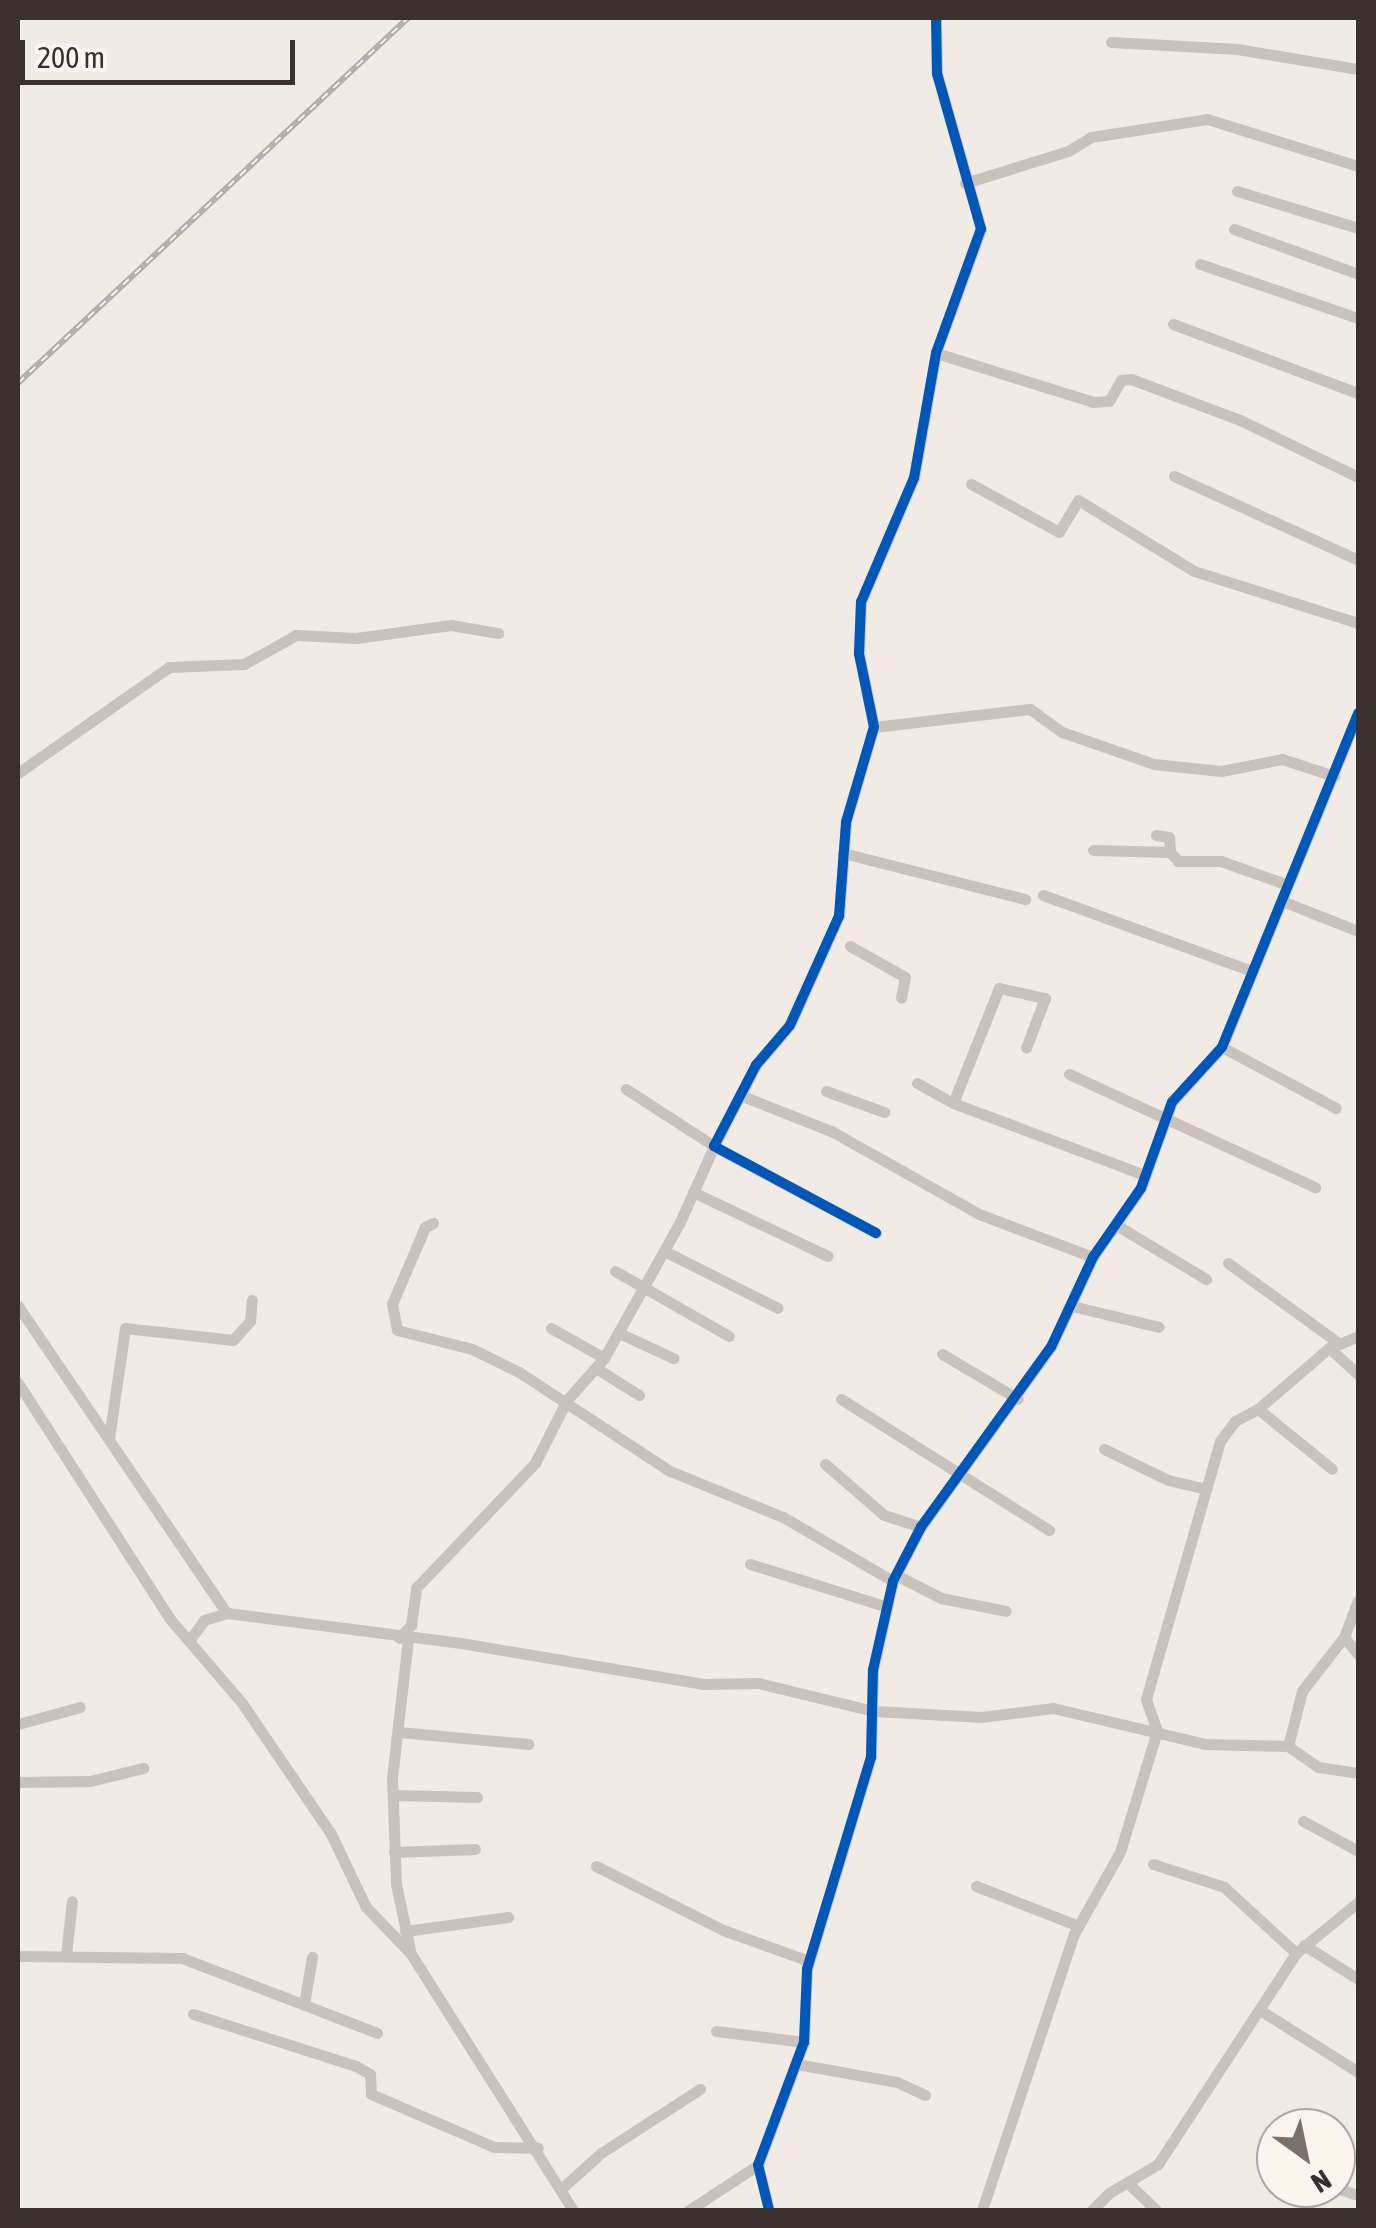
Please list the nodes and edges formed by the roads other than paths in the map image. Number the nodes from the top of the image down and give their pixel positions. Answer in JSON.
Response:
{"nodes":[{"id":1,"x":936,"y":18,"type":"edge"},
{"id":2,"x":1111,"y":42,"type":"dead end"},
{"id":3,"x":1358,"y":69,"type":"edge"},
{"id":4,"x":1358,"y":166,"type":"edge"},
{"id":5,"x":966,"y":184,"type":"junction"},
{"id":6,"x":1237,"y":191,"type":"dead end"},
{"id":7,"x":1358,"y":228,"type":"edge"},
{"id":8,"x":1234,"y":229,"type":"dead end"},
{"id":9,"x":1200,"y":264,"type":"dead end"},
{"id":10,"x":1358,"y":274,"type":"edge"},
{"id":11,"x":1358,"y":318,"type":"edge"},
{"id":12,"x":1173,"y":324,"type":"dead end"},
{"id":13,"x":936,"y":353,"type":"junction"},
{"id":14,"x":1358,"y":393,"type":"edge"},
{"id":15,"x":1174,"y":476,"type":"dead end"},
{"id":16,"x":1358,"y":477,"type":"edge"},
{"id":17,"x":971,"y":484,"type":"dead end"},
{"id":18,"x":1358,"y":560,"type":"edge"},
{"id":19,"x":1358,"y":623,"type":"edge"},
{"id":20,"x":498,"y":632,"type":"dead end"},
{"id":21,"x":1358,"y":713,"type":"edge"},
{"id":22,"x":874,"y":727,"type":"junction"},
{"id":23,"x":1342,"y":758,"type":"junction"},
{"id":24,"x":1358,"y":764,"type":"edge"},
{"id":25,"x":18,"y":772,"type":"edge"},
{"id":26,"x":1334,"y":776,"type":"junction"},
{"id":27,"x":1156,"y":835,"type":"dead end"},
{"id":28,"x":1094,"y":850,"type":"dead end"},
{"id":29,"x":843,"y":852,"type":"junction"},
{"id":30,"x":1170,"y":852,"type":"junction"},
{"id":31,"x":1288,"y":886,"type":"junction"},
{"id":32,"x":1043,"y":894,"type":"dead end"},
{"id":33,"x":1025,"y":899,"type":"dead end"},
{"id":34,"x":1282,"y":901,"type":"junction"},
{"id":35,"x":1358,"y":931,"type":"edge"},
{"id":36,"x":850,"y":946,"type":"dead end"},
{"id":37,"x":1252,"y":971,"type":"junction"},
{"id":38,"x":901,"y":998,"type":"dead end"},
{"id":39,"x":1222,"y":1046,"type":"junction"},
{"id":40,"x":1026,"y":1048,"type":"dead end"},
{"id":41,"x":1070,"y":1074,"type":"dead end"},
{"id":42,"x":916,"y":1082,"type":"dead end"},
{"id":43,"x":626,"y":1089,"type":"dead end"},
{"id":44,"x":826,"y":1092,"type":"dead end"},
{"id":45,"x":740,"y":1094,"type":"junction"},
{"id":46,"x":953,"y":1103,"type":"junction"},
{"id":47,"x":1336,"y":1108,"type":"dead end"},
{"id":48,"x":884,"y":1112,"type":"dead end"},
{"id":49,"x":1166,"y":1118,"type":"junction"},
{"id":50,"x":714,"y":1146,"type":"junction"},
{"id":51,"x":1145,"y":1175,"type":"junction"},
{"id":52,"x":1315,"y":1187,"type":"dead end"},
{"id":53,"x":693,"y":1192,"type":"junction"},
{"id":54,"x":433,"y":1223,"type":"dead end"},
{"id":55,"x":1118,"y":1226,"type":"junction"},
{"id":56,"x":876,"y":1233,"type":"dead end"},
{"id":57,"x":664,"y":1251,"type":"junction"},
{"id":58,"x":828,"y":1256,"type":"dead end"},
{"id":59,"x":1094,"y":1257,"type":"junction"},
{"id":60,"x":1228,"y":1263,"type":"dead end"},
{"id":61,"x":614,"y":1271,"type":"dead end"},
{"id":62,"x":1206,"y":1280,"type":"dead end"},
{"id":63,"x":643,"y":1289,"type":"junction"},
{"id":64,"x":252,"y":1300,"type":"dead end"},
{"id":65,"x":18,"y":1306,"type":"edge"},
{"id":66,"x":1072,"y":1306,"type":"junction"},
{"id":67,"x":778,"y":1308,"type":"dead end"},
{"id":68,"x":550,"y":1328,"type":"dead end"},
{"id":69,"x":1159,"y":1328,"type":"dead end"},
{"id":70,"x":619,"y":1333,"type":"junction"},
{"id":71,"x":729,"y":1336,"type":"dead end"},
{"id":72,"x":1358,"y":1336,"type":"edge"},
{"id":73,"x":1334,"y":1346,"type":"junction"},
{"id":74,"x":942,"y":1354,"type":"dead end"},
{"id":75,"x":672,"y":1358,"type":"dead end"},
{"id":76,"x":600,"y":1363,"type":"junction"},
{"id":77,"x":1358,"y":1374,"type":"edge"},
{"id":78,"x":18,"y":1383,"type":"edge"},
{"id":79,"x":639,"y":1395,"type":"dead end"},
{"id":80,"x":841,"y":1399,"type":"dead end"},
{"id":81,"x":1018,"y":1399,"type":"junction"},
{"id":82,"x":567,"y":1400,"type":"junction"},
{"id":83,"x":1258,"y":1409,"type":"junction"},
{"id":84,"x":109,"y":1438,"type":"junction"},
{"id":85,"x":1104,"y":1449,"type":"dead end"},
{"id":86,"x":825,"y":1464,"type":"dead end"},
{"id":87,"x":1332,"y":1469,"type":"dead end"},
{"id":88,"x":960,"y":1475,"type":"junction"},
{"id":89,"x":1203,"y":1488,"type":"junction"},
{"id":90,"x":921,"y":1527,"type":"junction"},
{"id":91,"x":1050,"y":1530,"type":"dead end"},
{"id":92,"x":750,"y":1564,"type":"dead end"},
{"id":93,"x":894,"y":1578,"type":"junction"},
{"id":94,"x":1358,"y":1600,"type":"edge"},
{"id":95,"x":884,"y":1606,"type":"junction"},
{"id":96,"x":1006,"y":1611,"type":"dead end"},
{"id":97,"x":228,"y":1614,"type":"junction"},
{"id":98,"x":1344,"y":1637,"type":"junction"},
{"id":99,"x":192,"y":1638,"type":"junction"},
{"id":100,"x":403,"y":1638,"type":"junction"},
{"id":101,"x":1358,"y":1654,"type":"edge"},
{"id":102,"x":80,"y":1707,"type":"dead end"},
{"id":103,"x":874,"y":1710,"type":"junction"},
{"id":104,"x":18,"y":1724,"type":"edge"},
{"id":105,"x":1157,"y":1730,"type":"junction"},
{"id":106,"x":399,"y":1732,"type":"junction"},
{"id":107,"x":528,"y":1744,"type":"dead end"},
{"id":108,"x":1288,"y":1746,"type":"junction"},
{"id":109,"x":143,"y":1768,"type":"dead end"},
{"id":110,"x":1358,"y":1774,"type":"edge"},
{"id":111,"x":18,"y":1782,"type":"edge"},
{"id":112,"x":394,"y":1795,"type":"junction"},
{"id":113,"x":476,"y":1797,"type":"dead end"},
{"id":114,"x":1303,"y":1821,"type":"dead end"},
{"id":115,"x":476,"y":1850,"type":"dead end"},
{"id":116,"x":1358,"y":1851,"type":"edge"},
{"id":117,"x":394,"y":1852,"type":"junction"},
{"id":118,"x":1154,"y":1864,"type":"dead end"},
{"id":119,"x":596,"y":1866,"type":"dead end"},
{"id":120,"x":976,"y":1886,"type":"dead end"},
{"id":121,"x":72,"y":1900,"type":"dead end"},
{"id":122,"x":1358,"y":1902,"type":"edge"},
{"id":123,"x":508,"y":1917,"type":"dead end"},
{"id":124,"x":1079,"y":1926,"type":"junction"},
{"id":125,"x":404,"y":1931,"type":"junction"},
{"id":126,"x":1300,"y":1949,"type":"junction"},
{"id":127,"x":411,"y":1954,"type":"junction"},
{"id":128,"x":66,"y":1955,"type":"junction"},
{"id":129,"x":18,"y":1956,"type":"edge"},
{"id":130,"x":312,"y":1957,"type":"dead end"},
{"id":131,"x":809,"y":1961,"type":"junction"},
{"id":132,"x":1358,"y":1979,"type":"edge"},
{"id":133,"x":304,"y":2004,"type":"junction"},
{"id":134,"x":1260,"y":2010,"type":"junction"},
{"id":135,"x":194,"y":2014,"type":"dead end"},
{"id":136,"x":716,"y":2031,"type":"dead end"},
{"id":137,"x":377,"y":2033,"type":"dead end"},
{"id":138,"x":804,"y":2042,"type":"junction"},
{"id":139,"x":797,"y":2064,"type":"junction"},
{"id":140,"x":1358,"y":2072,"type":"edge"},
{"id":141,"x":700,"y":2089,"type":"dead end"},
{"id":142,"x":925,"y":2095,"type":"dead end"},
{"id":143,"x":538,"y":2148,"type":"junction"},
{"id":144,"x":758,"y":2165,"type":"junction"},
{"id":145,"x":1130,"y":2185,"type":"junction"},
{"id":146,"x":562,"y":2190,"type":"junction"},
{"id":147,"x":573,"y":2210,"type":"edge"},
{"id":148,"x":689,"y":2210,"type":"edge"},
{"id":149,"x":769,"y":2210,"type":"edge"},
{"id":150,"x":982,"y":2210,"type":"edge"},
{"id":151,"x":1092,"y":2210,"type":"edge"},
{"id":152,"x":1156,"y":2210,"type":"edge"}],
"edges":[{"from":1,"to":5,"type":"street"},
{"from":2,"to":3,"type":"street"},
{"from":4,"to":5,"type":"street"},
{"from":5,"to":13,"type":"street"},
{"from":6,"to":7,"type":"street"},
{"from":8,"to":10,"type":"street"},
{"from":9,"to":11,"type":"street"},
{"from":12,"to":14,"type":"street"},
{"from":13,"to":16,"type":"street"},
{"from":13,"to":22,"type":"street"},
{"from":15,"to":18,"type":"street"},
{"from":17,"to":19,"type":"street"},
{"from":20,"to":25,"type":"street"},
{"from":21,"to":23,"type":"street"},
{"from":22,"to":26,"type":"street"},
{"from":22,"to":29,"type":"street"},
{"from":23,"to":24,"type":"street"},
{"from":23,"to":26,"type":"street"},
{"from":26,"to":31,"type":"street"},
{"from":27,"to":30,"type":"street"},
{"from":28,"to":30,"type":"street"},
{"from":29,"to":33,"type":"street"},
{"from":29,"to":45,"type":"street"},
{"from":30,"to":31,"type":"street"},
{"from":31,"to":34,"type":"street"},
{"from":32,"to":37,"type":"street"},
{"from":34,"to":35,"type":"street"},
{"from":34,"to":37,"type":"street"},
{"from":36,"to":38,"type":"street"},
{"from":37,"to":39,"type":"street"},
{"from":39,"to":47,"type":"street"},
{"from":39,"to":49,"type":"street"},
{"from":40,"to":46,"type":"street"},
{"from":41,"to":49,"type":"street"},
{"from":42,"to":46,"type":"street"},
{"from":43,"to":50,"type":"street"},
{"from":44,"to":48,"type":"street"},
{"from":45,"to":50,"type":"street"},
{"from":45,"to":59,"type":"street"},
{"from":46,"to":51,"type":"street"},
{"from":49,"to":51,"type":"street"},
{"from":49,"to":52,"type":"street"},
{"from":50,"to":53,"type":"street"},
{"from":50,"to":56,"type":"street"},
{"from":51,"to":55,"type":"street"},
{"from":53,"to":57,"type":"street"},
{"from":53,"to":58,"type":"street"},
{"from":54,"to":82,"type":"street"},
{"from":55,"to":59,"type":"street"},
{"from":55,"to":62,"type":"street"},
{"from":57,"to":63,"type":"street"},
{"from":57,"to":67,"type":"street"},
{"from":59,"to":66,"type":"street"},
{"from":60,"to":73,"type":"street"},
{"from":61,"to":63,"type":"street"},
{"from":63,"to":70,"type":"street"},
{"from":63,"to":71,"type":"street"},
{"from":64,"to":84,"type":"street"},
{"from":65,"to":84,"type":"street"},
{"from":66,"to":69,"type":"street"},
{"from":66,"to":81,"type":"street"},
{"from":68,"to":76,"type":"street"},
{"from":70,"to":75,"type":"street"},
{"from":70,"to":76,"type":"street"},
{"from":72,"to":73,"type":"street"},
{"from":73,"to":77,"type":"street"},
{"from":73,"to":83,"type":"street"},
{"from":74,"to":81,"type":"street"},
{"from":76,"to":79,"type":"street"},
{"from":76,"to":82,"type":"street"},
{"from":78,"to":99,"type":"street"},
{"from":80,"to":88,"type":"street"},
{"from":81,"to":88,"type":"street"},
{"from":82,"to":93,"type":"street"},
{"from":82,"to":100,"type":"street"},
{"from":83,"to":87,"type":"street"},
{"from":83,"to":89,"type":"street"},
{"from":84,"to":97,"type":"street"},
{"from":85,"to":89,"type":"street"},
{"from":86,"to":90,"type":"street"},
{"from":88,"to":90,"type":"street"},
{"from":88,"to":91,"type":"street"},
{"from":89,"to":105,"type":"street"},
{"from":90,"to":93,"type":"street"},
{"from":92,"to":95,"type":"street"},
{"from":93,"to":95,"type":"street"},
{"from":93,"to":96,"type":"street"},
{"from":94,"to":98,"type":"street"},
{"from":95,"to":103,"type":"street"},
{"from":97,"to":99,"type":"street"},
{"from":97,"to":100,"type":"street"},
{"from":98,"to":101,"type":"street"},
{"from":98,"to":108,"type":"street"},
{"from":99,"to":127,"type":"street"},
{"from":100,"to":103,"type":"street"},
{"from":100,"to":106,"type":"street"},
{"from":102,"to":104,"type":"street"},
{"from":103,"to":105,"type":"street"},
{"from":103,"to":131,"type":"street"},
{"from":105,"to":108,"type":"street"},
{"from":105,"to":124,"type":"street"},
{"from":106,"to":107,"type":"street"},
{"from":106,"to":112,"type":"street"},
{"from":108,"to":110,"type":"street"},
{"from":109,"to":111,"type":"street"},
{"from":112,"to":113,"type":"street"},
{"from":112,"to":117,"type":"street"},
{"from":114,"to":116,"type":"street"},
{"from":115,"to":117,"type":"street"},
{"from":117,"to":125,"type":"street"},
{"from":118,"to":126,"type":"street"},
{"from":119,"to":131,"type":"street"},
{"from":120,"to":124,"type":"street"},
{"from":121,"to":128,"type":"street"},
{"from":122,"to":126,"type":"street"},
{"from":123,"to":125,"type":"street"},
{"from":124,"to":150,"type":"street"},
{"from":125,"to":127,"type":"street"},
{"from":126,"to":132,"type":"street"},
{"from":126,"to":134,"type":"street"},
{"from":127,"to":143,"type":"street"},
{"from":128,"to":129,"type":"street"},
{"from":128,"to":133,"type":"street"},
{"from":130,"to":133,"type":"street"},
{"from":131,"to":138,"type":"street"},
{"from":133,"to":137,"type":"street"},
{"from":134,"to":140,"type":"street"},
{"from":134,"to":145,"type":"street"},
{"from":135,"to":143,"type":"street"},
{"from":136,"to":138,"type":"street"},
{"from":138,"to":139,"type":"street"},
{"from":139,"to":142,"type":"street"},
{"from":139,"to":144,"type":"street"},
{"from":141,"to":146,"type":"street"},
{"from":143,"to":146,"type":"street"},
{"from":144,"to":148,"type":"street"},
{"from":144,"to":149,"type":"street"},
{"from":145,"to":151,"type":"street"},
{"from":145,"to":152,"type":"street"},
{"from":146,"to":147,"type":"street"}]}
